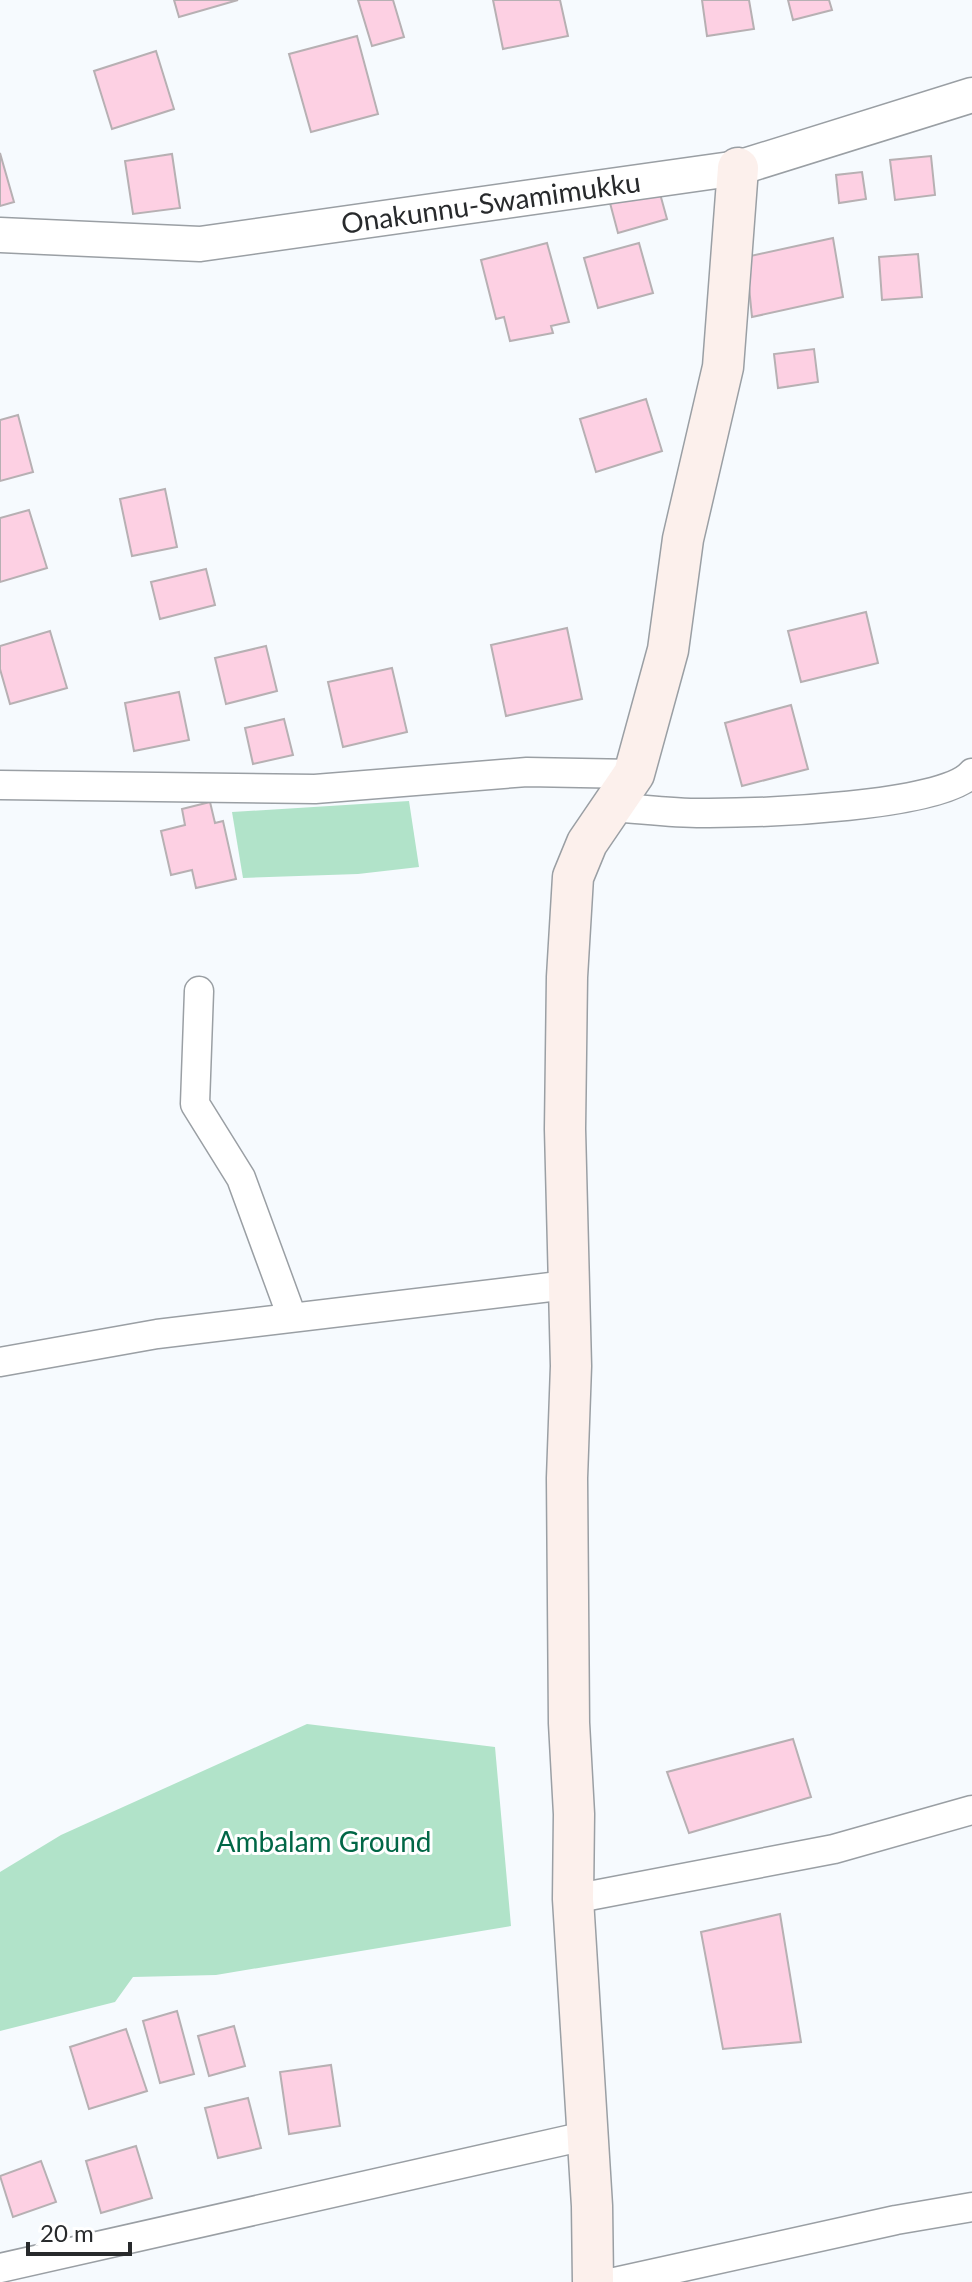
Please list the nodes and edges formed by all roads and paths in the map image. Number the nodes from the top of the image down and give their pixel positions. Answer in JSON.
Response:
{"nodes":[{"id":1,"x":972,"y":95,"type":"edge"},
{"id":2,"x":738,"y":168,"type":"junction"},
{"id":3,"x":0,"y":235,"type":"edge"},
{"id":4,"x":972,"y":773,"type":"edge"},
{"id":5,"x":634,"y":774,"type":"junction"},
{"id":6,"x":0,"y":785,"type":"edge"},
{"id":7,"x":611,"y":807,"type":"junction"},
{"id":8,"x":199,"y":991,"type":"dead end"},
{"id":9,"x":567,"y":1285,"type":"junction"},
{"id":10,"x":292,"y":1317,"type":"junction"},
{"id":11,"x":0,"y":1362,"type":"edge"},
{"id":12,"x":972,"y":1810,"type":"edge"},
{"id":13,"x":573,"y":1899,"type":"junction"},
{"id":14,"x":585,"y":2136,"type":"junction"},
{"id":15,"x":972,"y":2207,"type":"edge"},
{"id":16,"x":0,"y":2268,"type":"edge"},
{"id":17,"x":593,"y":2282,"type":"edge"},
{"id":18,"x":615,"y":2282,"type":"edge"}],
"edges":[{"from":1,"to":2,"type":"street","name":"Onakunnu-Swamimukku"},
{"from":2,"to":3,"type":"street","name":"Onakunnu-Swamimukku"},
{"from":2,"to":5,"type":"main road"},
{"from":4,"to":7,"type":"street"},
{"from":5,"to":6,"type":"street"},
{"from":5,"to":7,"type":"main road"},
{"from":7,"to":9,"type":"main road"},
{"from":8,"to":10,"type":"street"},
{"from":9,"to":10,"type":"street"},
{"from":9,"to":13,"type":"main road"},
{"from":10,"to":11,"type":"street"},
{"from":12,"to":13,"type":"street"},
{"from":13,"to":14,"type":"main road"},
{"from":14,"to":16,"type":"street"},
{"from":14,"to":17,"type":"main road"},
{"from":15,"to":18,"type":"street"}]}
